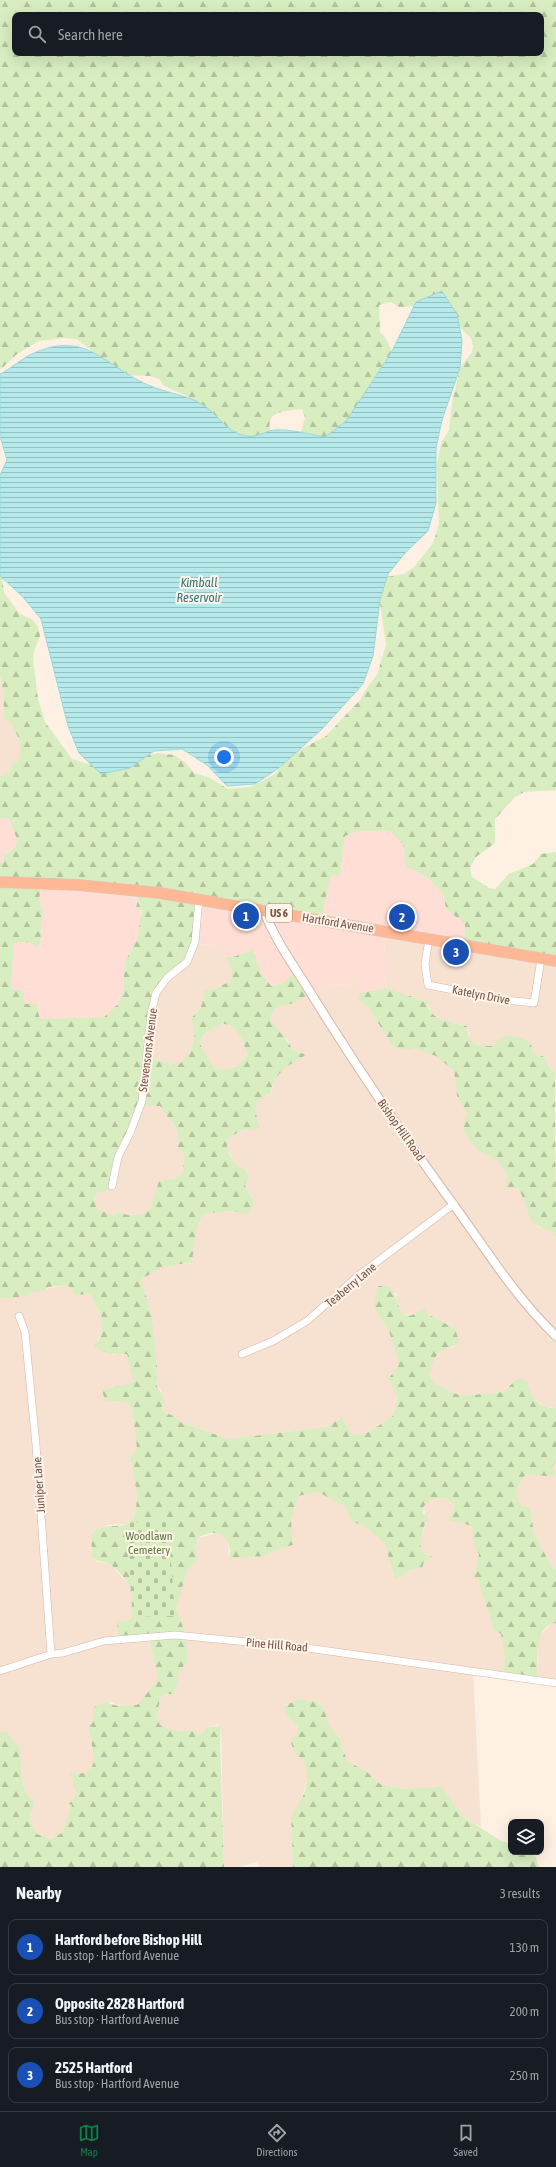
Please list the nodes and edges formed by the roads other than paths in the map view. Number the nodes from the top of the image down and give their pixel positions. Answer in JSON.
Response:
{"nodes":[{"id":1,"x":0,"y":882,"type":"edge"},
{"id":2,"x":199,"y":899,"type":"junction"},
{"id":3,"x":264,"y":911,"type":"junction"},
{"id":4,"x":429,"y":939,"type":"junction"},
{"id":5,"x":541,"y":958,"type":"junction"},
{"id":6,"x":556,"y":961,"type":"edge"},
{"id":7,"x":112,"y":1186,"type":"dead end"},
{"id":8,"x":454,"y":1204,"type":"junction"},
{"id":9,"x":20,"y":1316,"type":"dead end"},
{"id":10,"x":556,"y":1336,"type":"edge"},
{"id":11,"x":242,"y":1354,"type":"dead end"},
{"id":12,"x":51,"y":1654,"type":"junction"},
{"id":13,"x":0,"y":1671,"type":"edge"},
{"id":14,"x":556,"y":1682,"type":"edge"}],
"edges":[{"from":1,"to":2,"type":"highway","name":"Hartford Avenue","number":"US 6"},
{"from":2,"to":3,"type":"highway","name":"Hartford Avenue","number":"US 6"},
{"from":2,"to":7,"type":"street","name":"Stevensons Avenue"},
{"from":3,"to":4,"type":"highway","name":"Hartford Avenue","number":"US 6"},
{"from":3,"to":8,"type":"street","name":"Bishop Hill Road"},
{"from":4,"to":5,"type":"highway","name":"Hartford Avenue","number":"US 6"},
{"from":4,"to":5,"type":"street","name":"Katelyn Drive"},
{"from":5,"to":6,"type":"highway","name":"Hartford Avenue","number":"US 6"},
{"from":8,"to":10,"type":"street","name":"Bishop Hill Road"},
{"from":8,"to":11,"type":"street","name":"Teaberry Lane"},
{"from":9,"to":12,"type":"street","name":"Juniper Lane"},
{"from":12,"to":13,"type":"street","name":"Pine Hill Road"},
{"from":12,"to":14,"type":"street","name":"Pine Hill Road"}]}
